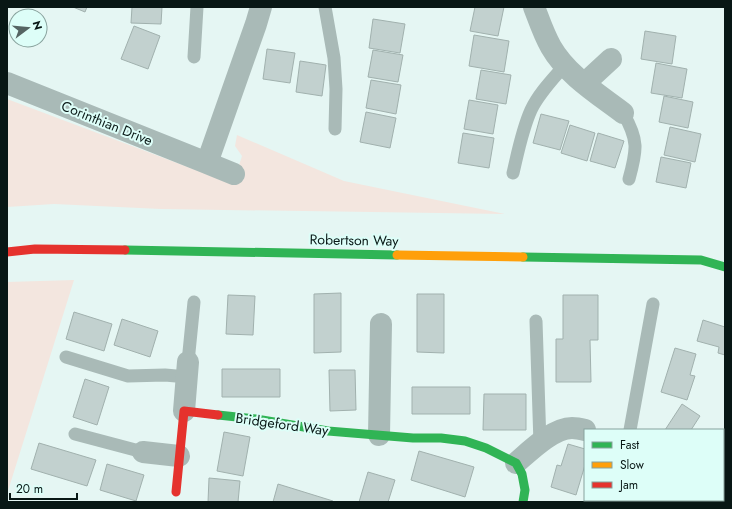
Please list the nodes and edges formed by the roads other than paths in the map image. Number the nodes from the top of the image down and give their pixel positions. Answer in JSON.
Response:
{"nodes":[{"id":1,"x":197,"y":7,"type":"edge"},
{"id":2,"x":260,"y":7,"type":"edge"},
{"id":3,"x":325,"y":7,"type":"edge"},
{"id":4,"x":534,"y":7,"type":"edge"},
{"id":5,"x":194,"y":57,"type":"dead end"},
{"id":6,"x":611,"y":59,"type":"dead end"},
{"id":7,"x":565,"y":66,"type":"junction"},
{"id":8,"x":7,"y":83,"type":"edge"},
{"id":9,"x":585,"y":83,"type":"junction"},
{"id":10,"x":623,"y":113,"type":"joint"},
{"id":11,"x":335,"y":129,"type":"dead end"},
{"id":12,"x":208,"y":163,"type":"junction"},
{"id":13,"x":513,"y":173,"type":"dead end"},
{"id":14,"x":234,"y":174,"type":"dead end"},
{"id":15,"x":630,"y":179,"type":"dead end"},
{"id":16,"x":7,"y":252,"type":"edge"},
{"id":17,"x":713,"y":255,"type":"dead end"},
{"id":18,"x":701,"y":260,"type":"junction"},
{"id":19,"x":725,"y":268,"type":"edge"},
{"id":20,"x":194,"y":302,"type":"dead end"},
{"id":21,"x":653,"y":304,"type":"dead end"},
{"id":22,"x":536,"y":321,"type":"dead end"},
{"id":23,"x":381,"y":324,"type":"dead end"},
{"id":24,"x":66,"y":358,"type":"dead end"},
{"id":25,"x":188,"y":370,"type":"junction"},
{"id":26,"x":184,"y":411,"type":"junction"},
{"id":27,"x":630,"y":429,"type":"edge"},
{"id":28,"x":584,"y":430,"type":"edge"},
{"id":29,"x":75,"y":434,"type":"dead end"},
{"id":30,"x":380,"y":435,"type":"junction"},
{"id":31,"x":540,"y":444,"type":"junction"},
{"id":32,"x":143,"y":452,"type":"joint"},
{"id":33,"x":179,"y":456,"type":"junction"},
{"id":34,"x":516,"y":463,"type":"junction"},
{"id":35,"x":176,"y":492,"type":"dead end"},
{"id":36,"x":523,"y":502,"type":"edge"}],
"edges":[{"from":1,"to":5,"type":"lane"},
{"from":2,"to":12,"type":"street"},
{"from":3,"to":11,"type":"lane"},
{"from":4,"to":7,"type":"street"},
{"from":6,"to":9,"type":"street"},
{"from":7,"to":9,"type":"street"},
{"from":7,"to":13,"type":"lane"},
{"from":8,"to":12,"type":"street","name":"Corinthian Drive"},
{"from":9,"to":10,"type":"street"},
{"from":10,"to":15,"type":"lane"},
{"from":12,"to":14,"type":"street","name":"Corinthian Drive"},
{"from":16,"to":18,"type":"main road","name":"Robertson Way"},
{"from":17,"to":18,"type":"main road","name":"Robertson Way"},
{"from":18,"to":19,"type":"main road","name":"Robertson Way"},
{"from":20,"to":25,"type":"lane"},
{"from":21,"to":27,"type":"lane"},
{"from":22,"to":31,"type":"lane"},
{"from":23,"to":30,"type":"street"},
{"from":24,"to":25,"type":"lane"},
{"from":25,"to":26,"type":"street"},
{"from":26,"to":30,"type":"main road","name":"Bridgeford Way"},
{"from":26,"to":33,"type":"main road"},
{"from":28,"to":31,"type":"street"},
{"from":29,"to":32,"type":"lane"},
{"from":30,"to":34,"type":"main road","name":"Bridgeford Way"},
{"from":31,"to":34,"type":"street"},
{"from":32,"to":33,"type":"street"},
{"from":33,"to":35,"type":"main road"},
{"from":34,"to":36,"type":"main road"}]}
